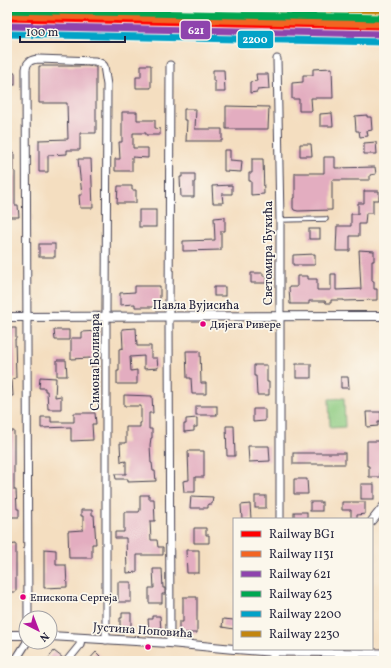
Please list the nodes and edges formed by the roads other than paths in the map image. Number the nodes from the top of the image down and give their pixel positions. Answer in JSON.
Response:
{"nodes":[{"id":1,"x":277,"y":59,"type":"dead end"},
{"id":2,"x":170,"y":65,"type":"dead end"},
{"id":3,"x":280,"y":220,"type":"junction"},
{"id":4,"x":326,"y":220,"type":"dead end"},
{"id":5,"x":169,"y":316,"type":"junction"},
{"id":6,"x":384,"y":316,"type":"edge"},
{"id":7,"x":27,"y":317,"type":"junction"},
{"id":8,"x":106,"y":317,"type":"junction"},
{"id":9,"x":279,"y":317,"type":"junction"},
{"id":10,"x":7,"y":318,"type":"edge"},
{"id":11,"x":384,"y":506,"type":"edge"},
{"id":12,"x":280,"y":518,"type":"edge"},
{"id":13,"x":373,"y":520,"type":"edge"},
{"id":14,"x":28,"y":610,"type":"edge"},
{"id":15,"x":7,"y":636,"type":"edge"},
{"id":16,"x":18,"y":636,"type":"edge"},
{"id":17,"x":58,"y":637,"type":"edge"},
{"id":18,"x":81,"y":638,"type":"junction"},
{"id":19,"x":106,"y":640,"type":"junction"},
{"id":20,"x":170,"y":644,"type":"junction"},
{"id":21,"x":233,"y":649,"type":"edge"},
{"id":22,"x":22,"y":650,"type":"edge"},
{"id":23,"x":255,"y":650,"type":"edge"},
{"id":24,"x":275,"y":651,"type":"edge"},
{"id":25,"x":384,"y":653,"type":"edge"},
{"id":26,"x":15,"y":661,"type":"edge"},
{"id":27,"x":67,"y":661,"type":"edge"},
{"id":28,"x":272,"y":661,"type":"edge"}],
"edges":[{"from":1,"to":3,"type":"street","name":"Светомира Ђукића"},
{"from":2,"to":5,"type":"street"},
{"from":3,"to":4,"type":"lane"},
{"from":3,"to":9,"type":"street","name":"Светомира Ђукића"},
{"from":5,"to":8,"type":"street","name":"Павла Вујисића"},
{"from":5,"to":9,"type":"street","name":"Павла Вујисића"},
{"from":5,"to":20,"type":"street"},
{"from":6,"to":9,"type":"street","name":"Павла Вујисића"},
{"from":7,"to":8,"type":"street","name":"Павла Вујисића"},
{"from":7,"to":8,"type":"street","name":"Симона Боливара"},
{"from":7,"to":10,"type":"street","name":"Павла Вујисића"},
{"from":7,"to":14,"type":"street"},
{"from":8,"to":19,"type":"street","name":"Симона Боливара"},
{"from":9,"to":12,"type":"street","name":"Светомира Ђукића"},
{"from":11,"to":13,"type":"street"},
{"from":15,"to":16,"type":"street"},
{"from":17,"to":18,"type":"street","name":"Јустина Поповића"},
{"from":18,"to":19,"type":"street","name":"Јустина Поповића"},
{"from":18,"to":27,"type":"street"},
{"from":19,"to":20,"type":"street","name":"Јустина Поповића"},
{"from":20,"to":21,"type":"street","name":"Јустина Поповића"},
{"from":22,"to":26,"type":"street"},
{"from":23,"to":24,"type":"street","name":"Јустина Поповића"},
{"from":24,"to":25,"type":"street","name":"Јустина Поповића"},
{"from":24,"to":28,"type":"street"}]}
